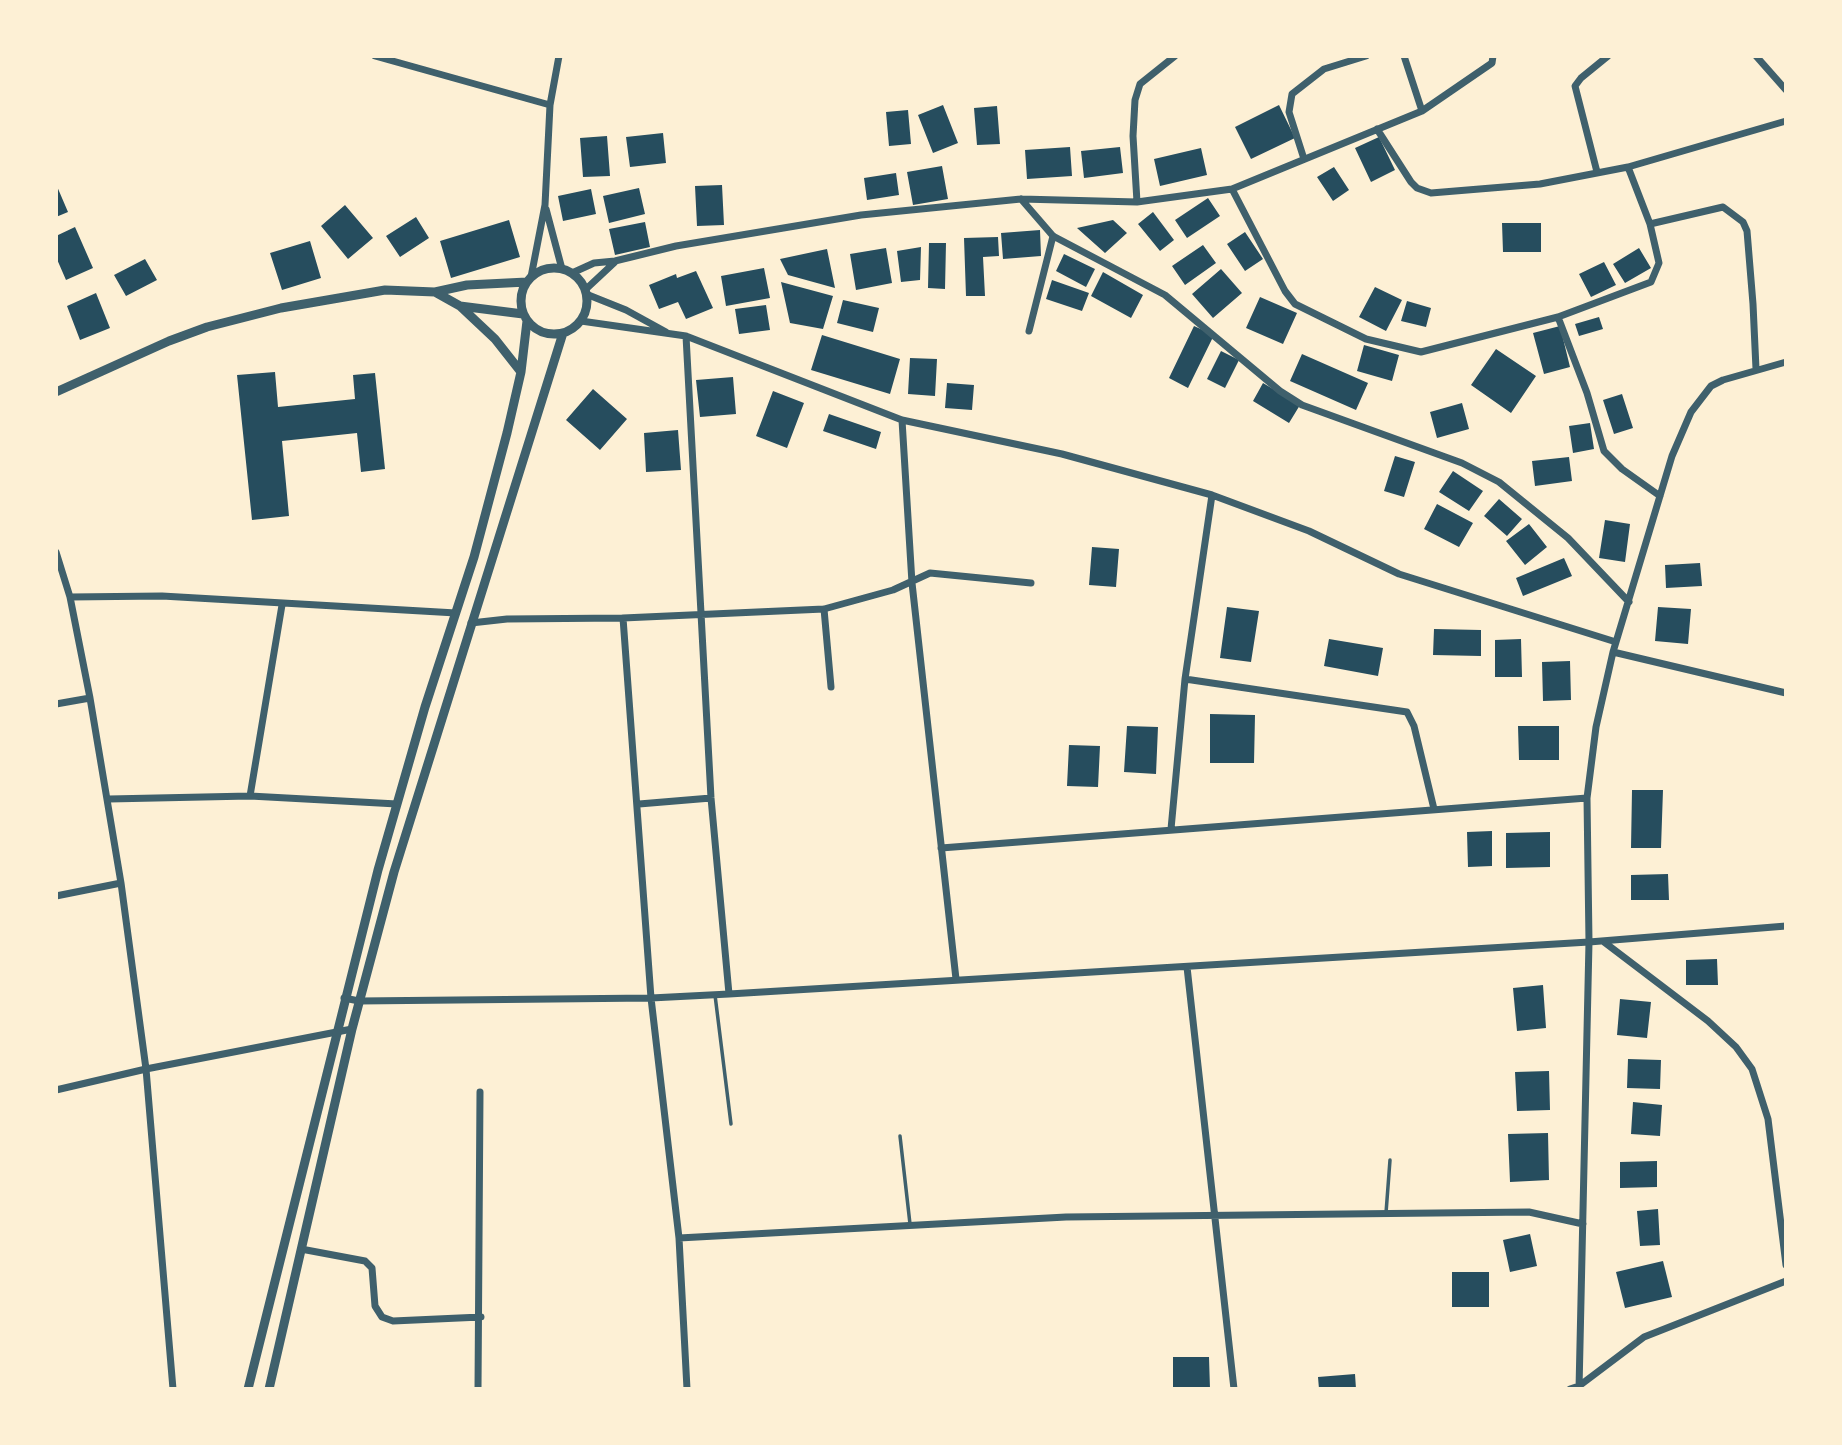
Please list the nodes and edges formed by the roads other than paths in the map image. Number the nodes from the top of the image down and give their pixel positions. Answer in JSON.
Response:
{"nodes":[{"id":1,"x":376,"y":56,"type":"edge"},
{"id":2,"x":559,"y":56,"type":"edge"},
{"id":3,"x":1175,"y":56,"type":"edge"},
{"id":4,"x":1366,"y":56,"type":"edge"},
{"id":5,"x":1404,"y":56,"type":"edge"},
{"id":6,"x":1493,"y":56,"type":"edge"},
{"id":7,"x":1608,"y":56,"type":"edge"},
{"id":8,"x":1756,"y":56,"type":"edge"},
{"id":9,"x":1786,"y":90,"type":"edge"},
{"id":10,"x":550,"y":105,"type":"junction"},
{"id":11,"x":1422,"y":111,"type":"junction"},
{"id":12,"x":1786,"y":121,"type":"edge"},
{"id":13,"x":1377,"y":129,"type":"junction"},
{"id":14,"x":1304,"y":159,"type":"junction"},
{"id":15,"x":1628,"y":167,"type":"junction"},
{"id":16,"x":1597,"y":172,"type":"junction"},
{"id":17,"x":1232,"y":189,"type":"junction"},
{"id":18,"x":1021,"y":200,"type":"junction"},
{"id":19,"x":1137,"y":202,"type":"junction"},
{"id":20,"x":545,"y":205,"type":"junction"},
{"id":21,"x":1650,"y":224,"type":"junction"},
{"id":22,"x":1053,"y":236,"type":"junction"},
{"id":23,"x":615,"y":261,"type":"junction"},
{"id":24,"x":562,"y":269,"type":"junction"},
{"id":25,"x":572,"y":273,"type":"junction"},
{"id":26,"x":529,"y":280,"type":"junction"},
{"id":27,"x":435,"y":292,"type":"junction"},
{"id":28,"x":586,"y":292,"type":"junction"},
{"id":29,"x":460,"y":306,"type":"junction"},
{"id":30,"x":525,"y":317,"type":"junction"},
{"id":31,"x":1558,"y":317,"type":"junction"},
{"id":32,"x":581,"y":321,"type":"junction"},
{"id":33,"x":1029,"y":331,"type":"dead end"},
{"id":34,"x":564,"y":333,"type":"junction"},
{"id":35,"x":669,"y":334,"type":"junction"},
{"id":36,"x":687,"y":336,"type":"junction"},
{"id":37,"x":1786,"y":362,"type":"edge"},
{"id":38,"x":1756,"y":369,"type":"junction"},
{"id":39,"x":522,"y":372,"type":"junction"},
{"id":40,"x":56,"y":391,"type":"edge"},
{"id":41,"x":902,"y":419,"type":"junction"},
{"id":42,"x":1212,"y":495,"type":"junction"},
{"id":43,"x":1660,"y":496,"type":"junction"},
{"id":44,"x":56,"y":552,"type":"edge"},
{"id":45,"x":474,"y":557,"type":"junction"},
{"id":46,"x":492,"y":562,"type":"junction"},
{"id":47,"x":912,"y":583,"type":"junction"},
{"id":48,"x":1031,"y":583,"type":"dead end"},
{"id":49,"x":69,"y":597,"type":"junction"},
{"id":50,"x":1629,"y":602,"type":"junction"},
{"id":51,"x":282,"y":605,"type":"junction"},
{"id":52,"x":824,"y":609,"type":"junction"},
{"id":53,"x":456,"y":613,"type":"junction"},
{"id":54,"x":700,"y":613,"type":"junction"},
{"id":55,"x":623,"y":618,"type":"junction"},
{"id":56,"x":471,"y":623,"type":"junction"},
{"id":57,"x":1616,"y":642,"type":"junction"},
{"id":58,"x":1613,"y":652,"type":"junction"},
{"id":59,"x":1185,"y":679,"type":"junction"},
{"id":60,"x":831,"y":687,"type":"dead end"},
{"id":61,"x":1786,"y":693,"type":"edge"},
{"id":62,"x":90,"y":698,"type":"junction"},
{"id":63,"x":56,"y":704,"type":"edge"},
{"id":64,"x":250,"y":796,"type":"junction"},
{"id":65,"x":711,"y":797,"type":"junction"},
{"id":66,"x":1587,"y":798,"type":"junction"},
{"id":67,"x":109,"y":799,"type":"junction"},
{"id":68,"x":397,"y":804,"type":"junction"},
{"id":69,"x":639,"y":804,"type":"junction"},
{"id":70,"x":1434,"y":808,"type":"junction"},
{"id":71,"x":1171,"y":829,"type":"junction"},
{"id":72,"x":941,"y":848,"type":"junction"},
{"id":73,"x":378,"y":870,"type":"junction"},
{"id":74,"x":394,"y":872,"type":"junction"},
{"id":75,"x":121,"y":883,"type":"junction"},
{"id":76,"x":56,"y":896,"type":"edge"},
{"id":77,"x":1786,"y":926,"type":"edge"},
{"id":78,"x":1603,"y":941,"type":"junction"},
{"id":79,"x":1589,"y":942,"type":"junction"},
{"id":80,"x":1187,"y":967,"type":"junction"},
{"id":81,"x":956,"y":979,"type":"junction"},
{"id":82,"x":729,"y":994,"type":"junction"},
{"id":83,"x":715,"y":995,"type":"junction"},
{"id":84,"x":344,"y":998,"type":"junction"},
{"id":85,"x":651,"y":998,"type":"junction"},
{"id":86,"x":359,"y":1001,"type":"junction"},
{"id":87,"x":352,"y":1029,"type":"junction"},
{"id":88,"x":336,"y":1032,"type":"junction"},
{"id":89,"x":146,"y":1069,"type":"junction"},
{"id":90,"x":56,"y":1090,"type":"edge"},
{"id":91,"x":480,"y":1092,"type":"dead end"},
{"id":92,"x":731,"y":1124,"type":"dead end"},
{"id":93,"x":900,"y":1136,"type":"dead end"},
{"id":94,"x":1390,"y":1160,"type":"dead end"},
{"id":95,"x":1387,"y":1213,"type":"junction"},
{"id":96,"x":1214,"y":1217,"type":"junction"},
{"id":97,"x":910,"y":1223,"type":"junction"},
{"id":98,"x":1583,"y":1224,"type":"junction"},
{"id":99,"x":679,"y":1238,"type":"junction"},
{"id":100,"x":301,"y":1249,"type":"junction"},
{"id":101,"x":1786,"y":1265,"type":"edge"},
{"id":102,"x":1786,"y":1281,"type":"edge"},
{"id":103,"x":481,"y":1317,"type":"junction"},
{"id":104,"x":1579,"y":1388,"type":"edge"},
{"id":105,"x":173,"y":1389,"type":"edge"},
{"id":106,"x":248,"y":1389,"type":"edge"},
{"id":107,"x":269,"y":1389,"type":"edge"},
{"id":108,"x":478,"y":1389,"type":"edge"},
{"id":109,"x":687,"y":1389,"type":"edge"},
{"id":110,"x":1234,"y":1389,"type":"edge"},
{"id":111,"x":1570,"y":1389,"type":"edge"}],
"edges":[{"from":1,"to":10,"type":"street"},
{"from":2,"to":10,"type":"street"},
{"from":3,"to":19,"type":"street"},
{"from":4,"to":14,"type":"street"},
{"from":5,"to":11,"type":"street"},
{"from":6,"to":11,"type":"street"},
{"from":7,"to":16,"type":"street"},
{"from":8,"to":9,"type":"street"},
{"from":10,"to":20,"type":"street"},
{"from":11,"to":13,"type":"street"},
{"from":12,"to":15,"type":"street"},
{"from":13,"to":14,"type":"street"},
{"from":13,"to":16,"type":"street"},
{"from":14,"to":17,"type":"street"},
{"from":15,"to":16,"type":"street"},
{"from":15,"to":21,"type":"street"},
{"from":17,"to":19,"type":"street"},
{"from":17,"to":31,"type":"street"},
{"from":18,"to":19,"type":"street"},
{"from":18,"to":22,"type":"street"},
{"from":18,"to":23,"type":"street"},
{"from":20,"to":24,"type":"street"},
{"from":20,"to":26,"type":"street"},
{"from":21,"to":31,"type":"street"},
{"from":21,"to":38,"type":"street"},
{"from":22,"to":33,"type":"street"},
{"from":22,"to":50,"type":"street"},
{"from":23,"to":25,"type":"street"},
{"from":23,"to":28,"type":"street"},
{"from":24,"to":25,"type":"street"},
{"from":24,"to":26,"type":"street"},
{"from":25,"to":28,"type":"street"},
{"from":26,"to":27,"type":"street"},
{"from":26,"to":30,"type":"street"},
{"from":27,"to":29,"type":"street"},
{"from":27,"to":40,"type":"street"},
{"from":28,"to":32,"type":"street"},
{"from":28,"to":35,"type":"street"},
{"from":29,"to":30,"type":"street"},
{"from":29,"to":39,"type":"street"},
{"from":30,"to":34,"type":"street"},
{"from":30,"to":39,"type":"street"},
{"from":31,"to":43,"type":"street"},
{"from":32,"to":34,"type":"street"},
{"from":32,"to":35,"type":"street"},
{"from":34,"to":46,"type":"street"},
{"from":35,"to":36,"type":"street"},
{"from":36,"to":41,"type":"street"},
{"from":36,"to":54,"type":"street"},
{"from":37,"to":38,"type":"street"},
{"from":38,"to":43,"type":"street"},
{"from":39,"to":45,"type":"street"},
{"from":41,"to":42,"type":"street"},
{"from":41,"to":47,"type":"street"},
{"from":42,"to":57,"type":"street"},
{"from":42,"to":59,"type":"street"},
{"from":43,"to":50,"type":"street"},
{"from":44,"to":49,"type":"street"},
{"from":45,"to":46,"type":"street"},
{"from":45,"to":53,"type":"street"},
{"from":46,"to":56,"type":"street"},
{"from":47,"to":48,"type":"street"},
{"from":47,"to":52,"type":"street"},
{"from":47,"to":72,"type":"street"},
{"from":49,"to":51,"type":"street"},
{"from":49,"to":62,"type":"street"},
{"from":50,"to":57,"type":"street"},
{"from":51,"to":53,"type":"street"},
{"from":51,"to":64,"type":"street"},
{"from":52,"to":54,"type":"street"},
{"from":52,"to":60,"type":"street"},
{"from":53,"to":68,"type":"street"},
{"from":54,"to":55,"type":"street"},
{"from":54,"to":65,"type":"street"},
{"from":55,"to":56,"type":"street"},
{"from":55,"to":69,"type":"street"},
{"from":56,"to":74,"type":"street"},
{"from":57,"to":58,"type":"street"},
{"from":58,"to":61,"type":"street"},
{"from":58,"to":66,"type":"street"},
{"from":59,"to":70,"type":"street"},
{"from":59,"to":71,"type":"street"},
{"from":62,"to":63,"type":"street"},
{"from":62,"to":67,"type":"street"},
{"from":64,"to":67,"type":"street"},
{"from":64,"to":68,"type":"street"},
{"from":65,"to":69,"type":"street"},
{"from":65,"to":82,"type":"street"},
{"from":66,"to":70,"type":"street"},
{"from":66,"to":79,"type":"street"},
{"from":67,"to":75,"type":"street"},
{"from":68,"to":73,"type":"street"},
{"from":69,"to":85,"type":"street"},
{"from":70,"to":71,"type":"street"},
{"from":71,"to":72,"type":"street"},
{"from":72,"to":81,"type":"street"},
{"from":73,"to":74,"type":"street"},
{"from":73,"to":84,"type":"street"},
{"from":74,"to":86,"type":"street"},
{"from":75,"to":76,"type":"street"},
{"from":75,"to":89,"type":"street"},
{"from":77,"to":78,"type":"street"},
{"from":78,"to":79,"type":"street"},
{"from":78,"to":101,"type":"street"},
{"from":79,"to":80,"type":"street"},
{"from":79,"to":98,"type":"street"},
{"from":80,"to":81,"type":"street"},
{"from":80,"to":96,"type":"street"},
{"from":81,"to":82,"type":"street"},
{"from":82,"to":83,"type":"street"},
{"from":83,"to":85,"type":"street"},
{"from":83,"to":92,"type":"lane"},
{"from":84,"to":86,"type":"street"},
{"from":84,"to":88,"type":"street"},
{"from":85,"to":86,"type":"street"},
{"from":85,"to":99,"type":"street"},
{"from":86,"to":87,"type":"street"},
{"from":87,"to":88,"type":"street"},
{"from":87,"to":100,"type":"street"},
{"from":88,"to":89,"type":"street"},
{"from":88,"to":106,"type":"street"},
{"from":89,"to":90,"type":"street"},
{"from":89,"to":105,"type":"street"},
{"from":91,"to":103,"type":"street"},
{"from":93,"to":97,"type":"lane"},
{"from":94,"to":95,"type":"lane"},
{"from":95,"to":96,"type":"street"},
{"from":95,"to":98,"type":"street"},
{"from":96,"to":97,"type":"street"},
{"from":96,"to":110,"type":"street"},
{"from":97,"to":99,"type":"street"},
{"from":98,"to":104,"type":"street"},
{"from":99,"to":109,"type":"street"},
{"from":100,"to":103,"type":"street"},
{"from":100,"to":107,"type":"street"},
{"from":102,"to":104,"type":"street"},
{"from":103,"to":108,"type":"street"},
{"from":104,"to":111,"type":"street"}]}
